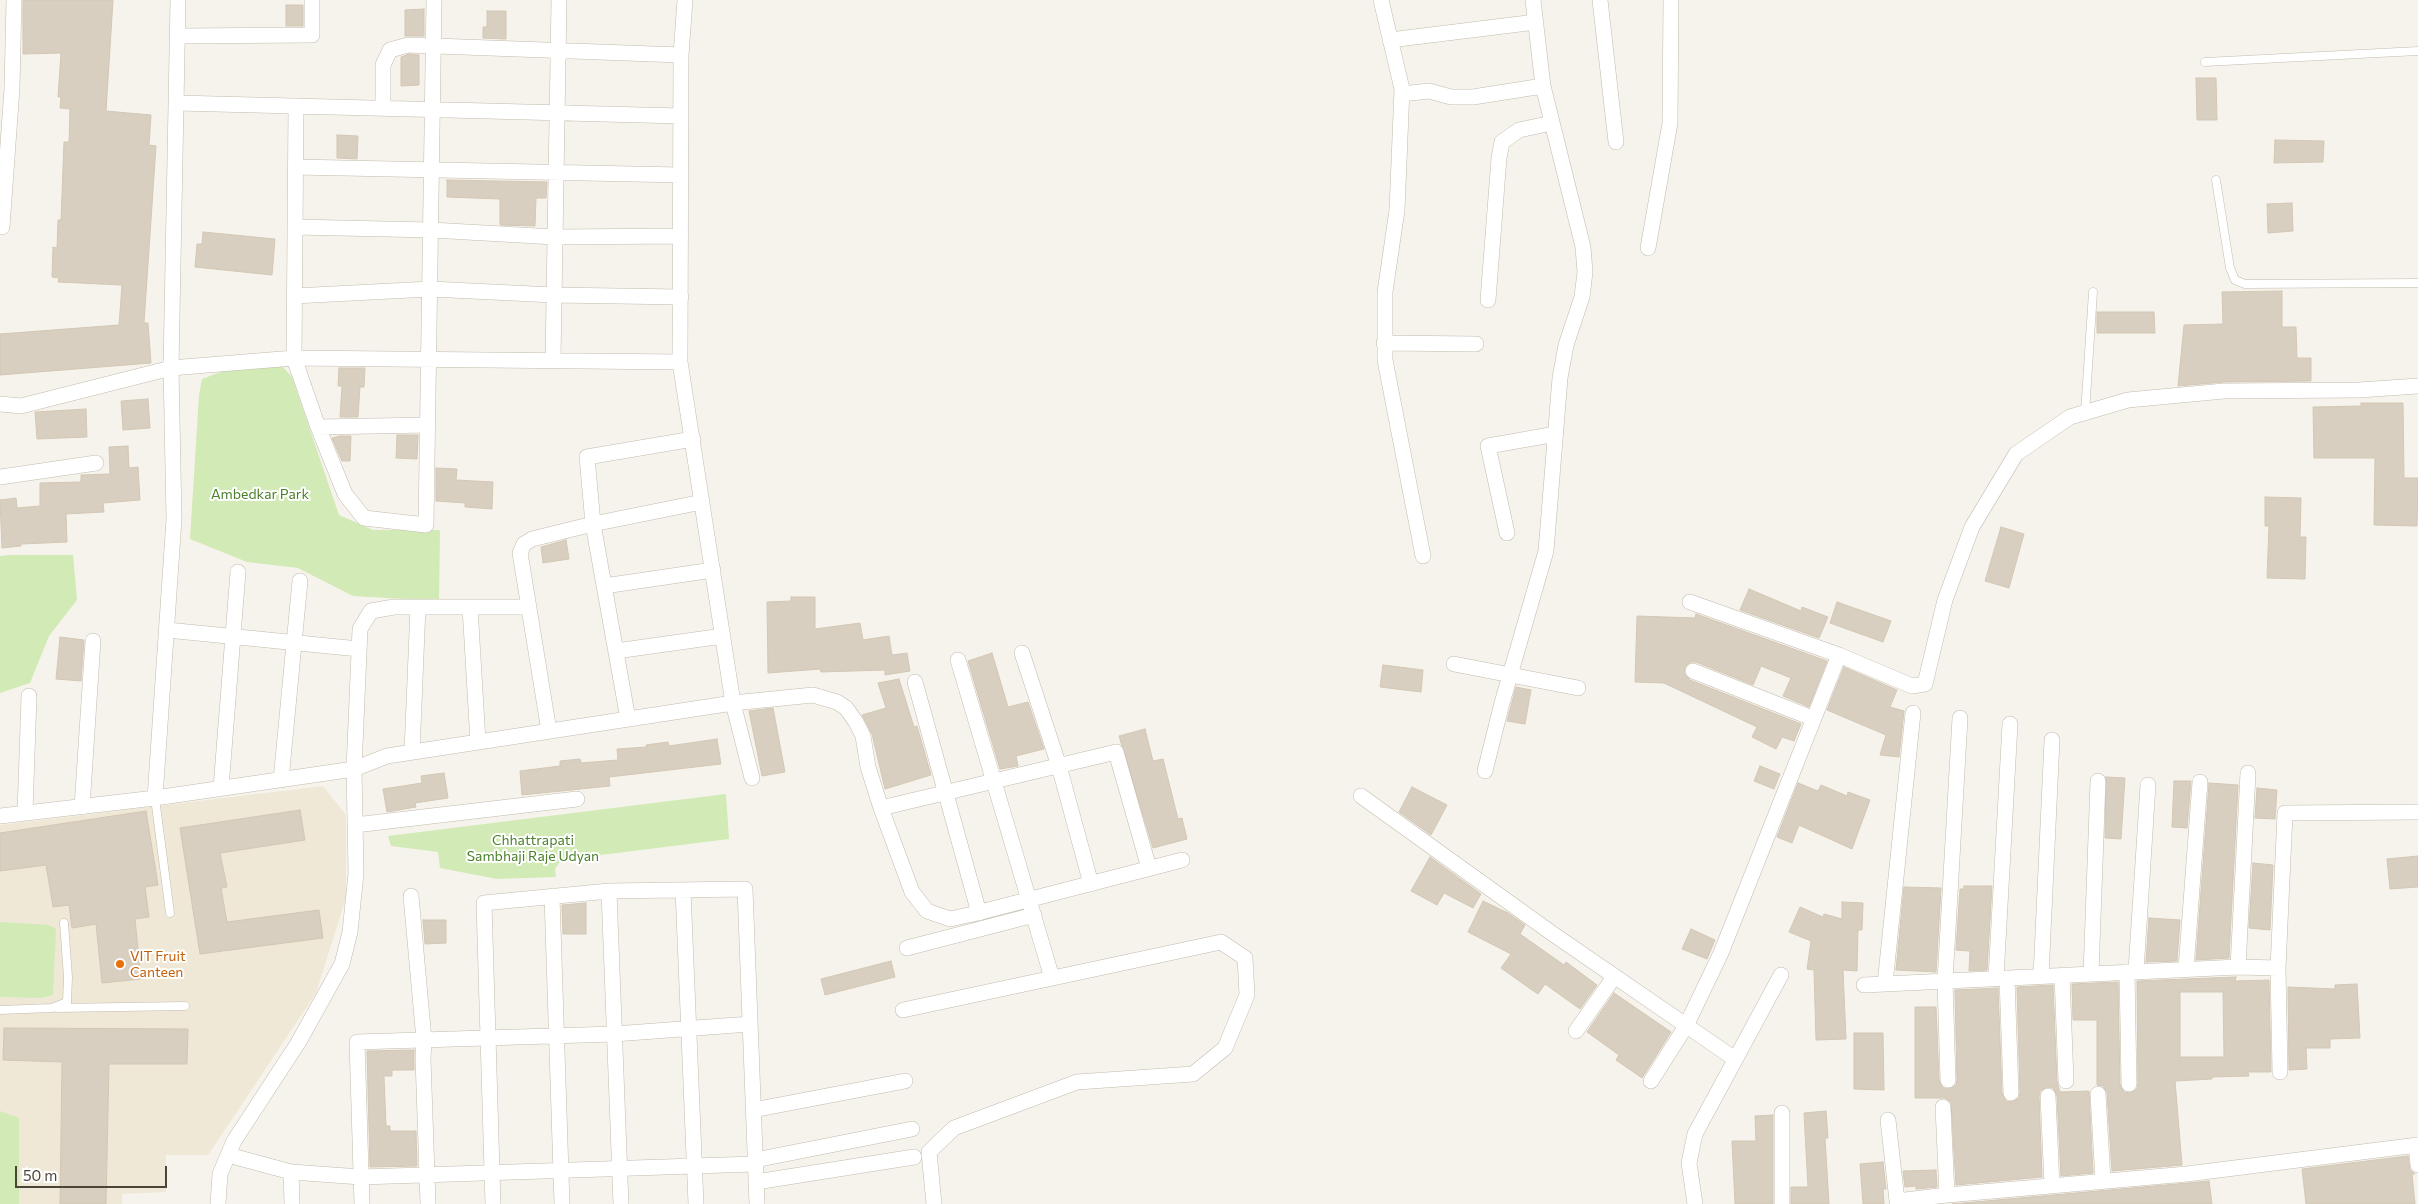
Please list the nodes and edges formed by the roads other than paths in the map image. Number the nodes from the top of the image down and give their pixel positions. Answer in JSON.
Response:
{"nodes":[{"id":1,"x":14,"y":0,"type":"edge"},
{"id":2,"x":178,"y":0,"type":"edge"},
{"id":3,"x":312,"y":0,"type":"edge"},
{"id":4,"x":434,"y":0,"type":"edge"},
{"id":5,"x":559,"y":0,"type":"edge"},
{"id":6,"x":685,"y":0,"type":"edge"},
{"id":7,"x":1381,"y":0,"type":"edge"},
{"id":8,"x":1533,"y":0,"type":"edge"},
{"id":9,"x":1600,"y":0,"type":"edge"},
{"id":10,"x":1671,"y":0,"type":"edge"},
{"id":11,"x":7,"y":16,"type":"edge"},
{"id":12,"x":1536,"y":22,"type":"junction"},
{"id":13,"x":178,"y":36,"type":"junction"},
{"id":14,"x":1390,"y":40,"type":"junction"},
{"id":15,"x":434,"y":46,"type":"junction"},
{"id":16,"x":558,"y":51,"type":"junction"},
{"id":17,"x":2418,"y":51,"type":"edge"},
{"id":18,"x":681,"y":55,"type":"junction"},
{"id":19,"x":2205,"y":62,"type":"dead end"},
{"id":20,"x":1543,"y":86,"type":"junction"},
{"id":21,"x":6,"y":87,"type":"edge"},
{"id":22,"x":1402,"y":94,"type":"junction"},
{"id":23,"x":177,"y":103,"type":"junction"},
{"id":24,"x":296,"y":106,"type":"junction"},
{"id":25,"x":383,"y":108,"type":"junction"},
{"id":26,"x":433,"y":109,"type":"junction"},
{"id":27,"x":557,"y":112,"type":"junction"},
{"id":28,"x":681,"y":116,"type":"junction"},
{"id":29,"x":1552,"y":123,"type":"junction"},
{"id":30,"x":1616,"y":142,"type":"dead end"},
{"id":31,"x":3,"y":160,"type":"edge"},
{"id":32,"x":295,"y":167,"type":"junction"},
{"id":33,"x":432,"y":168,"type":"junction"},
{"id":34,"x":556,"y":173,"type":"junction"},
{"id":35,"x":681,"y":175,"type":"junction"},
{"id":36,"x":2216,"y":180,"type":"dead end"},
{"id":37,"x":0,"y":227,"type":"edge"},
{"id":38,"x":295,"y":227,"type":"junction"},
{"id":39,"x":431,"y":230,"type":"junction"},
{"id":40,"x":681,"y":236,"type":"junction"},
{"id":41,"x":556,"y":237,"type":"junction"},
{"id":42,"x":1648,"y":248,"type":"dead end"},
{"id":43,"x":2418,"y":283,"type":"edge"},
{"id":44,"x":430,"y":289,"type":"junction"},
{"id":45,"x":2093,"y":292,"type":"dead end"},
{"id":46,"x":554,"y":295,"type":"junction"},
{"id":47,"x":294,"y":296,"type":"junction"},
{"id":48,"x":681,"y":297,"type":"junction"},
{"id":49,"x":1488,"y":300,"type":"dead end"},
{"id":50,"x":1384,"y":343,"type":"junction"},
{"id":51,"x":1476,"y":344,"type":"dead end"},
{"id":52,"x":294,"y":358,"type":"junction"},
{"id":53,"x":429,"y":359,"type":"junction"},
{"id":54,"x":553,"y":360,"type":"junction"},
{"id":55,"x":680,"y":362,"type":"junction"},
{"id":56,"x":171,"y":368,"type":"junction"},
{"id":57,"x":2418,"y":386,"type":"edge"},
{"id":58,"x":0,"y":404,"type":"edge"},
{"id":59,"x":2085,"y":413,"type":"junction"},
{"id":60,"x":428,"y":425,"type":"junction"},
{"id":61,"x":318,"y":427,"type":"junction"},
{"id":62,"x":1556,"y":434,"type":"junction"},
{"id":63,"x":693,"y":439,"type":"junction"},
{"id":64,"x":96,"y":463,"type":"dead end"},
{"id":65,"x":0,"y":477,"type":"edge"},
{"id":66,"x":702,"y":502,"type":"junction"},
{"id":67,"x":593,"y":524,"type":"junction"},
{"id":68,"x":1507,"y":533,"type":"dead end"},
{"id":69,"x":1423,"y":556,"type":"dead end"},
{"id":70,"x":713,"y":570,"type":"junction"},
{"id":71,"x":238,"y":572,"type":"dead end"},
{"id":72,"x":300,"y":581,"type":"dead end"},
{"id":73,"x":604,"y":586,"type":"junction"},
{"id":74,"x":1690,"y":602,"type":"dead end"},
{"id":75,"x":470,"y":607,"type":"junction"},
{"id":76,"x":528,"y":607,"type":"junction"},
{"id":77,"x":418,"y":608,"type":"junction"},
{"id":78,"x":167,"y":630,"type":"junction"},
{"id":79,"x":723,"y":636,"type":"junction"},
{"id":80,"x":232,"y":637,"type":"junction"},
{"id":81,"x":93,"y":640,"type":"dead end"},
{"id":82,"x":293,"y":643,"type":"junction"},
{"id":83,"x":359,"y":649,"type":"junction"},
{"id":84,"x":616,"y":651,"type":"junction"},
{"id":85,"x":1022,"y":653,"type":"dead end"},
{"id":86,"x":1839,"y":655,"type":"junction"},
{"id":87,"x":958,"y":660,"type":"dead end"},
{"id":88,"x":1454,"y":664,"type":"dead end"},
{"id":89,"x":1693,"y":671,"type":"dead end"},
{"id":90,"x":1511,"y":675,"type":"junction"},
{"id":91,"x":914,"y":682,"type":"dead end"},
{"id":92,"x":1578,"y":688,"type":"dead end"},
{"id":93,"x":29,"y":696,"type":"dead end"},
{"id":94,"x":733,"y":703,"type":"junction"},
{"id":95,"x":1913,"y":713,"type":"dead end"},
{"id":96,"x":1812,"y":718,"type":"junction"},
{"id":97,"x":1960,"y":718,"type":"dead end"},
{"id":98,"x":628,"y":719,"type":"junction"},
{"id":99,"x":2010,"y":724,"type":"dead end"},
{"id":100,"x":549,"y":731,"type":"junction"},
{"id":101,"x":2052,"y":740,"type":"dead end"},
{"id":102,"x":478,"y":742,"type":"junction"},
{"id":103,"x":412,"y":752,"type":"junction"},
{"id":104,"x":1059,"y":766,"type":"junction"},
{"id":105,"x":354,"y":769,"type":"junction"},
{"id":106,"x":1485,"y":772,"type":"dead end"},
{"id":107,"x":2248,"y":773,"type":"dead end"},
{"id":108,"x":752,"y":778,"type":"dead end"},
{"id":109,"x":281,"y":780,"type":"junction"},
{"id":110,"x":2098,"y":781,"type":"dead end"},
{"id":111,"x":993,"y":782,"type":"junction"},
{"id":112,"x":2200,"y":782,"type":"dead end"},
{"id":113,"x":2148,"y":785,"type":"dead end"},
{"id":114,"x":221,"y":788,"type":"junction"},
{"id":115,"x":946,"y":793,"type":"junction"},
{"id":116,"x":1361,"y":796,"type":"dead end"},
{"id":117,"x":156,"y":798,"type":"junction"},
{"id":118,"x":577,"y":800,"type":"dead end"},
{"id":119,"x":82,"y":807,"type":"junction"},
{"id":120,"x":881,"y":808,"type":"junction"},
{"id":121,"x":2418,"y":812,"type":"edge"},
{"id":122,"x":25,"y":813,"type":"junction"},
{"id":123,"x":0,"y":816,"type":"edge"},
{"id":124,"x":356,"y":825,"type":"junction"},
{"id":125,"x":1182,"y":860,"type":"dead end"},
{"id":126,"x":1149,"y":868,"type":"junction"},
{"id":127,"x":1091,"y":884,"type":"junction"},
{"id":128,"x":683,"y":890,"type":"junction"},
{"id":129,"x":609,"y":891,"type":"junction"},
{"id":130,"x":411,"y":896,"type":"dead end"},
{"id":131,"x":552,"y":896,"type":"junction"},
{"id":132,"x":1030,"y":899,"type":"junction"},
{"id":133,"x":170,"y":912,"type":"dead end"},
{"id":134,"x":979,"y":913,"type":"junction"},
{"id":135,"x":1034,"y":915,"type":"junction"},
{"id":136,"x":64,"y":923,"type":"dead end"},
{"id":137,"x":908,"y":948,"type":"dead end"},
{"id":138,"x":2238,"y":966,"type":"junction"},
{"id":139,"x":2278,"y":968,"type":"junction"},
{"id":140,"x":2186,"y":969,"type":"junction"},
{"id":141,"x":2132,"y":972,"type":"junction"},
{"id":142,"x":2091,"y":974,"type":"junction"},
{"id":143,"x":1781,"y":975,"type":"dead end"},
{"id":144,"x":2062,"y":975,"type":"junction"},
{"id":145,"x":2041,"y":976,"type":"junction"},
{"id":146,"x":1614,"y":977,"type":"junction"},
{"id":147,"x":1052,"y":978,"type":"junction"},
{"id":148,"x":2001,"y":978,"type":"junction"},
{"id":149,"x":1944,"y":981,"type":"junction"},
{"id":150,"x":1885,"y":984,"type":"junction"},
{"id":151,"x":1864,"y":985,"type":"dead end"},
{"id":152,"x":185,"y":1006,"type":"dead end"},
{"id":153,"x":52,"y":1008,"type":"junction"},
{"id":154,"x":0,"y":1010,"type":"edge"},
{"id":155,"x":903,"y":1010,"type":"dead end"},
{"id":156,"x":750,"y":1024,"type":"junction"},
{"id":157,"x":1686,"y":1026,"type":"junction"},
{"id":158,"x":689,"y":1029,"type":"junction"},
{"id":159,"x":1576,"y":1031,"type":"dead end"},
{"id":160,"x":614,"y":1034,"type":"junction"},
{"id":161,"x":557,"y":1036,"type":"junction"},
{"id":162,"x":488,"y":1038,"type":"junction"},
{"id":163,"x":424,"y":1040,"type":"junction"},
{"id":164,"x":1734,"y":1059,"type":"junction"},
{"id":165,"x":2280,"y":1072,"type":"dead end"},
{"id":166,"x":1948,"y":1080,"type":"dead end"},
{"id":167,"x":905,"y":1081,"type":"dead end"},
{"id":168,"x":1651,"y":1081,"type":"dead end"},
{"id":169,"x":2066,"y":1081,"type":"dead end"},
{"id":170,"x":2129,"y":1084,"type":"dead end"},
{"id":171,"x":2010,"y":1094,"type":"dead end"},
{"id":172,"x":2098,"y":1094,"type":"dead end"},
{"id":173,"x":2048,"y":1096,"type":"dead end"},
{"id":174,"x":1943,"y":1107,"type":"dead end"},
{"id":175,"x":753,"y":1110,"type":"junction"},
{"id":176,"x":1782,"y":1113,"type":"dead end"},
{"id":177,"x":1888,"y":1120,"type":"dead end"},
{"id":178,"x":912,"y":1128,"type":"dead end"},
{"id":179,"x":2417,"y":1145,"type":"edge"},
{"id":180,"x":228,"y":1154,"type":"junction"},
{"id":181,"x":914,"y":1157,"type":"dead end"},
{"id":182,"x":755,"y":1162,"type":"junction"},
{"id":183,"x":2418,"y":1165,"type":"edge"},
{"id":184,"x":694,"y":1166,"type":"junction"},
{"id":185,"x":619,"y":1169,"type":"junction"},
{"id":186,"x":561,"y":1171,"type":"junction"},
{"id":187,"x":291,"y":1172,"type":"junction"},
{"id":188,"x":492,"y":1173,"type":"junction"},
{"id":189,"x":428,"y":1176,"type":"junction"},
{"id":190,"x":361,"y":1178,"type":"junction"},
{"id":191,"x":2103,"y":1181,"type":"junction"},
{"id":192,"x":756,"y":1182,"type":"junction"},
{"id":193,"x":2052,"y":1186,"type":"junction"},
{"id":194,"x":1947,"y":1195,"type":"junction"},
{"id":195,"x":1897,"y":1203,"type":"edge"},
{"id":196,"x":218,"y":1204,"type":"edge"},
{"id":197,"x":292,"y":1204,"type":"edge"},
{"id":198,"x":362,"y":1204,"type":"edge"},
{"id":199,"x":428,"y":1204,"type":"edge"},
{"id":200,"x":493,"y":1204,"type":"edge"},
{"id":201,"x":562,"y":1204,"type":"edge"},
{"id":202,"x":621,"y":1204,"type":"edge"},
{"id":203,"x":696,"y":1204,"type":"edge"},
{"id":204,"x":757,"y":1204,"type":"edge"},
{"id":205,"x":934,"y":1204,"type":"edge"},
{"id":206,"x":1695,"y":1204,"type":"edge"},
{"id":207,"x":1782,"y":1204,"type":"edge"}],
"edges":[{"from":1,"to":11,"type":"street"},
{"from":2,"to":13,"type":"street"},
{"from":3,"to":13,"type":"street"},
{"from":4,"to":15,"type":"street"},
{"from":5,"to":16,"type":"street"},
{"from":6,"to":18,"type":"street"},
{"from":7,"to":14,"type":"street"},
{"from":8,"to":12,"type":"street"},
{"from":9,"to":30,"type":"street"},
{"from":10,"to":42,"type":"street"},
{"from":11,"to":21,"type":"street"},
{"from":12,"to":14,"type":"street"},
{"from":12,"to":20,"type":"street"},
{"from":13,"to":23,"type":"street"},
{"from":14,"to":22,"type":"street"},
{"from":15,"to":16,"type":"street"},
{"from":15,"to":25,"type":"street"},
{"from":15,"to":26,"type":"street"},
{"from":16,"to":18,"type":"street"},
{"from":16,"to":27,"type":"street"},
{"from":17,"to":19,"type":"lane"},
{"from":18,"to":28,"type":"street"},
{"from":20,"to":22,"type":"street"},
{"from":20,"to":29,"type":"street"},
{"from":21,"to":31,"type":"street"},
{"from":22,"to":50,"type":"street"},
{"from":23,"to":24,"type":"street"},
{"from":23,"to":56,"type":"street"},
{"from":24,"to":25,"type":"street"},
{"from":24,"to":32,"type":"street"},
{"from":25,"to":26,"type":"street"},
{"from":26,"to":27,"type":"street"},
{"from":26,"to":33,"type":"street"},
{"from":27,"to":28,"type":"street"},
{"from":27,"to":34,"type":"street"},
{"from":28,"to":35,"type":"street"},
{"from":29,"to":49,"type":"street"},
{"from":29,"to":62,"type":"street"},
{"from":31,"to":37,"type":"street"},
{"from":32,"to":33,"type":"street"},
{"from":32,"to":38,"type":"street"},
{"from":33,"to":34,"type":"street"},
{"from":33,"to":39,"type":"street"},
{"from":34,"to":35,"type":"street"},
{"from":34,"to":41,"type":"street"},
{"from":35,"to":40,"type":"street"},
{"from":36,"to":43,"type":"lane"},
{"from":38,"to":39,"type":"street"},
{"from":38,"to":47,"type":"street"},
{"from":39,"to":41,"type":"street"},
{"from":39,"to":44,"type":"street"},
{"from":40,"to":41,"type":"street"},
{"from":40,"to":48,"type":"street"},
{"from":41,"to":46,"type":"street"},
{"from":44,"to":46,"type":"street"},
{"from":44,"to":47,"type":"street"},
{"from":44,"to":53,"type":"street"},
{"from":45,"to":59,"type":"lane"},
{"from":46,"to":48,"type":"street"},
{"from":46,"to":54,"type":"street"},
{"from":47,"to":52,"type":"street"},
{"from":48,"to":55,"type":"street"},
{"from":50,"to":51,"type":"street"},
{"from":50,"to":69,"type":"street"},
{"from":52,"to":53,"type":"street"},
{"from":52,"to":56,"type":"street"},
{"from":52,"to":61,"type":"street"},
{"from":53,"to":54,"type":"street"},
{"from":53,"to":60,"type":"street"},
{"from":54,"to":55,"type":"street"},
{"from":55,"to":63,"type":"street"},
{"from":56,"to":58,"type":"street"},
{"from":56,"to":78,"type":"street"},
{"from":57,"to":59,"type":"street"},
{"from":59,"to":86,"type":"street"},
{"from":60,"to":61,"type":"street"},
{"from":60,"to":61,"type":"street"},
{"from":62,"to":68,"type":"street"},
{"from":62,"to":90,"type":"street"},
{"from":63,"to":66,"type":"street"},
{"from":63,"to":67,"type":"street"},
{"from":64,"to":65,"type":"street"},
{"from":66,"to":67,"type":"street"},
{"from":66,"to":70,"type":"street"},
{"from":67,"to":73,"type":"street"},
{"from":67,"to":76,"type":"street"},
{"from":70,"to":73,"type":"street"},
{"from":70,"to":79,"type":"street"},
{"from":71,"to":80,"type":"street"},
{"from":72,"to":82,"type":"street"},
{"from":73,"to":84,"type":"street"},
{"from":74,"to":86,"type":"street"},
{"from":75,"to":76,"type":"street"},
{"from":75,"to":77,"type":"street"},
{"from":75,"to":102,"type":"street"},
{"from":76,"to":100,"type":"street"},
{"from":77,"to":83,"type":"street"},
{"from":77,"to":103,"type":"street"},
{"from":78,"to":80,"type":"street"},
{"from":78,"to":117,"type":"street"},
{"from":79,"to":84,"type":"street"},
{"from":79,"to":94,"type":"street"},
{"from":80,"to":82,"type":"street"},
{"from":80,"to":114,"type":"street"},
{"from":81,"to":119,"type":"street"},
{"from":82,"to":83,"type":"street"},
{"from":82,"to":109,"type":"street"},
{"from":83,"to":105,"type":"street"},
{"from":84,"to":98,"type":"street"},
{"from":85,"to":104,"type":"street"},
{"from":86,"to":96,"type":"street"},
{"from":87,"to":111,"type":"street"},
{"from":88,"to":90,"type":"street"},
{"from":89,"to":96,"type":"street"},
{"from":90,"to":92,"type":"street"},
{"from":90,"to":106,"type":"street"},
{"from":91,"to":115,"type":"street"},
{"from":93,"to":122,"type":"street"},
{"from":94,"to":98,"type":"street"},
{"from":94,"to":108,"type":"street"},
{"from":94,"to":120,"type":"street"},
{"from":95,"to":150,"type":"street"},
{"from":96,"to":157,"type":"street"},
{"from":97,"to":149,"type":"street"},
{"from":98,"to":100,"type":"street"},
{"from":99,"to":148,"type":"street"},
{"from":100,"to":102,"type":"street"},
{"from":101,"to":145,"type":"street"},
{"from":102,"to":103,"type":"street"},
{"from":103,"to":105,"type":"street"},
{"from":104,"to":111,"type":"street"},
{"from":104,"to":126,"type":"street"},
{"from":104,"to":127,"type":"street"},
{"from":105,"to":109,"type":"street"},
{"from":105,"to":124,"type":"street"},
{"from":107,"to":138,"type":"street"},
{"from":109,"to":114,"type":"street"},
{"from":110,"to":142,"type":"street"},
{"from":111,"to":115,"type":"street"},
{"from":111,"to":132,"type":"street"},
{"from":112,"to":140,"type":"street"},
{"from":113,"to":141,"type":"street"},
{"from":114,"to":117,"type":"street"},
{"from":115,"to":120,"type":"street"},
{"from":115,"to":134,"type":"street"},
{"from":116,"to":146,"type":"street"},
{"from":117,"to":119,"type":"street"},
{"from":117,"to":133,"type":"lane"},
{"from":118,"to":124,"type":"street"},
{"from":119,"to":122,"type":"street"},
{"from":120,"to":134,"type":"street"},
{"from":121,"to":139,"type":"street"},
{"from":122,"to":123,"type":"street"},
{"from":124,"to":180,"type":"street"},
{"from":125,"to":126,"type":"street"},
{"from":126,"to":127,"type":"street"},
{"from":127,"to":132,"type":"street"},
{"from":128,"to":129,"type":"street"},
{"from":128,"to":156,"type":"street"},
{"from":128,"to":158,"type":"street"},
{"from":129,"to":131,"type":"street"},
{"from":129,"to":160,"type":"street"},
{"from":130,"to":163,"type":"street"},
{"from":131,"to":161,"type":"street"},
{"from":131,"to":162,"type":"street"},
{"from":132,"to":134,"type":"street"},
{"from":132,"to":135,"type":"street"},
{"from":135,"to":137,"type":"street"},
{"from":135,"to":147,"type":"street"},
{"from":136,"to":153,"type":"lane"},
{"from":138,"to":139,"type":"street"},
{"from":138,"to":140,"type":"street"},
{"from":139,"to":165,"type":"street"},
{"from":140,"to":141,"type":"street"},
{"from":141,"to":142,"type":"street"},
{"from":141,"to":170,"type":"street"},
{"from":142,"to":144,"type":"street"},
{"from":143,"to":164,"type":"street"},
{"from":144,"to":145,"type":"street"},
{"from":144,"to":169,"type":"street"},
{"from":145,"to":148,"type":"street"},
{"from":146,"to":157,"type":"street"},
{"from":146,"to":159,"type":"street"},
{"from":147,"to":155,"type":"street"},
{"from":147,"to":205,"type":"street"},
{"from":148,"to":149,"type":"street"},
{"from":148,"to":171,"type":"street"},
{"from":149,"to":150,"type":"street"},
{"from":149,"to":166,"type":"street"},
{"from":150,"to":151,"type":"street"},
{"from":152,"to":153,"type":"lane"},
{"from":153,"to":154,"type":"lane"},
{"from":156,"to":158,"type":"street"},
{"from":156,"to":175,"type":"street"},
{"from":157,"to":164,"type":"street"},
{"from":157,"to":168,"type":"street"},
{"from":158,"to":160,"type":"street"},
{"from":158,"to":184,"type":"street"},
{"from":160,"to":161,"type":"street"},
{"from":160,"to":185,"type":"street"},
{"from":161,"to":162,"type":"street"},
{"from":161,"to":186,"type":"street"},
{"from":162,"to":163,"type":"street"},
{"from":162,"to":188,"type":"street"},
{"from":163,"to":189,"type":"street"},
{"from":163,"to":190,"type":"street"},
{"from":164,"to":206,"type":"street"},
{"from":167,"to":175,"type":"street"},
{"from":172,"to":191,"type":"street"},
{"from":173,"to":193,"type":"street"},
{"from":174,"to":194,"type":"street"},
{"from":175,"to":182,"type":"street"},
{"from":176,"to":207,"type":"street"},
{"from":177,"to":195,"type":"street"},
{"from":178,"to":182,"type":"street"},
{"from":179,"to":183,"type":"street"},
{"from":179,"to":191,"type":"street"},
{"from":180,"to":187,"type":"street"},
{"from":180,"to":196,"type":"street"},
{"from":181,"to":192,"type":"street"},
{"from":182,"to":184,"type":"street"},
{"from":182,"to":192,"type":"street"},
{"from":184,"to":185,"type":"street"},
{"from":184,"to":203,"type":"street"},
{"from":185,"to":186,"type":"street"},
{"from":185,"to":202,"type":"street"},
{"from":186,"to":188,"type":"street"},
{"from":186,"to":201,"type":"street"},
{"from":187,"to":190,"type":"street"},
{"from":187,"to":197,"type":"street"},
{"from":188,"to":189,"type":"street"},
{"from":188,"to":200,"type":"street"},
{"from":189,"to":190,"type":"street"},
{"from":189,"to":199,"type":"street"},
{"from":190,"to":198,"type":"street"},
{"from":191,"to":193,"type":"street"},
{"from":192,"to":204,"type":"street"},
{"from":193,"to":194,"type":"street"},
{"from":194,"to":195,"type":"street"}]}
